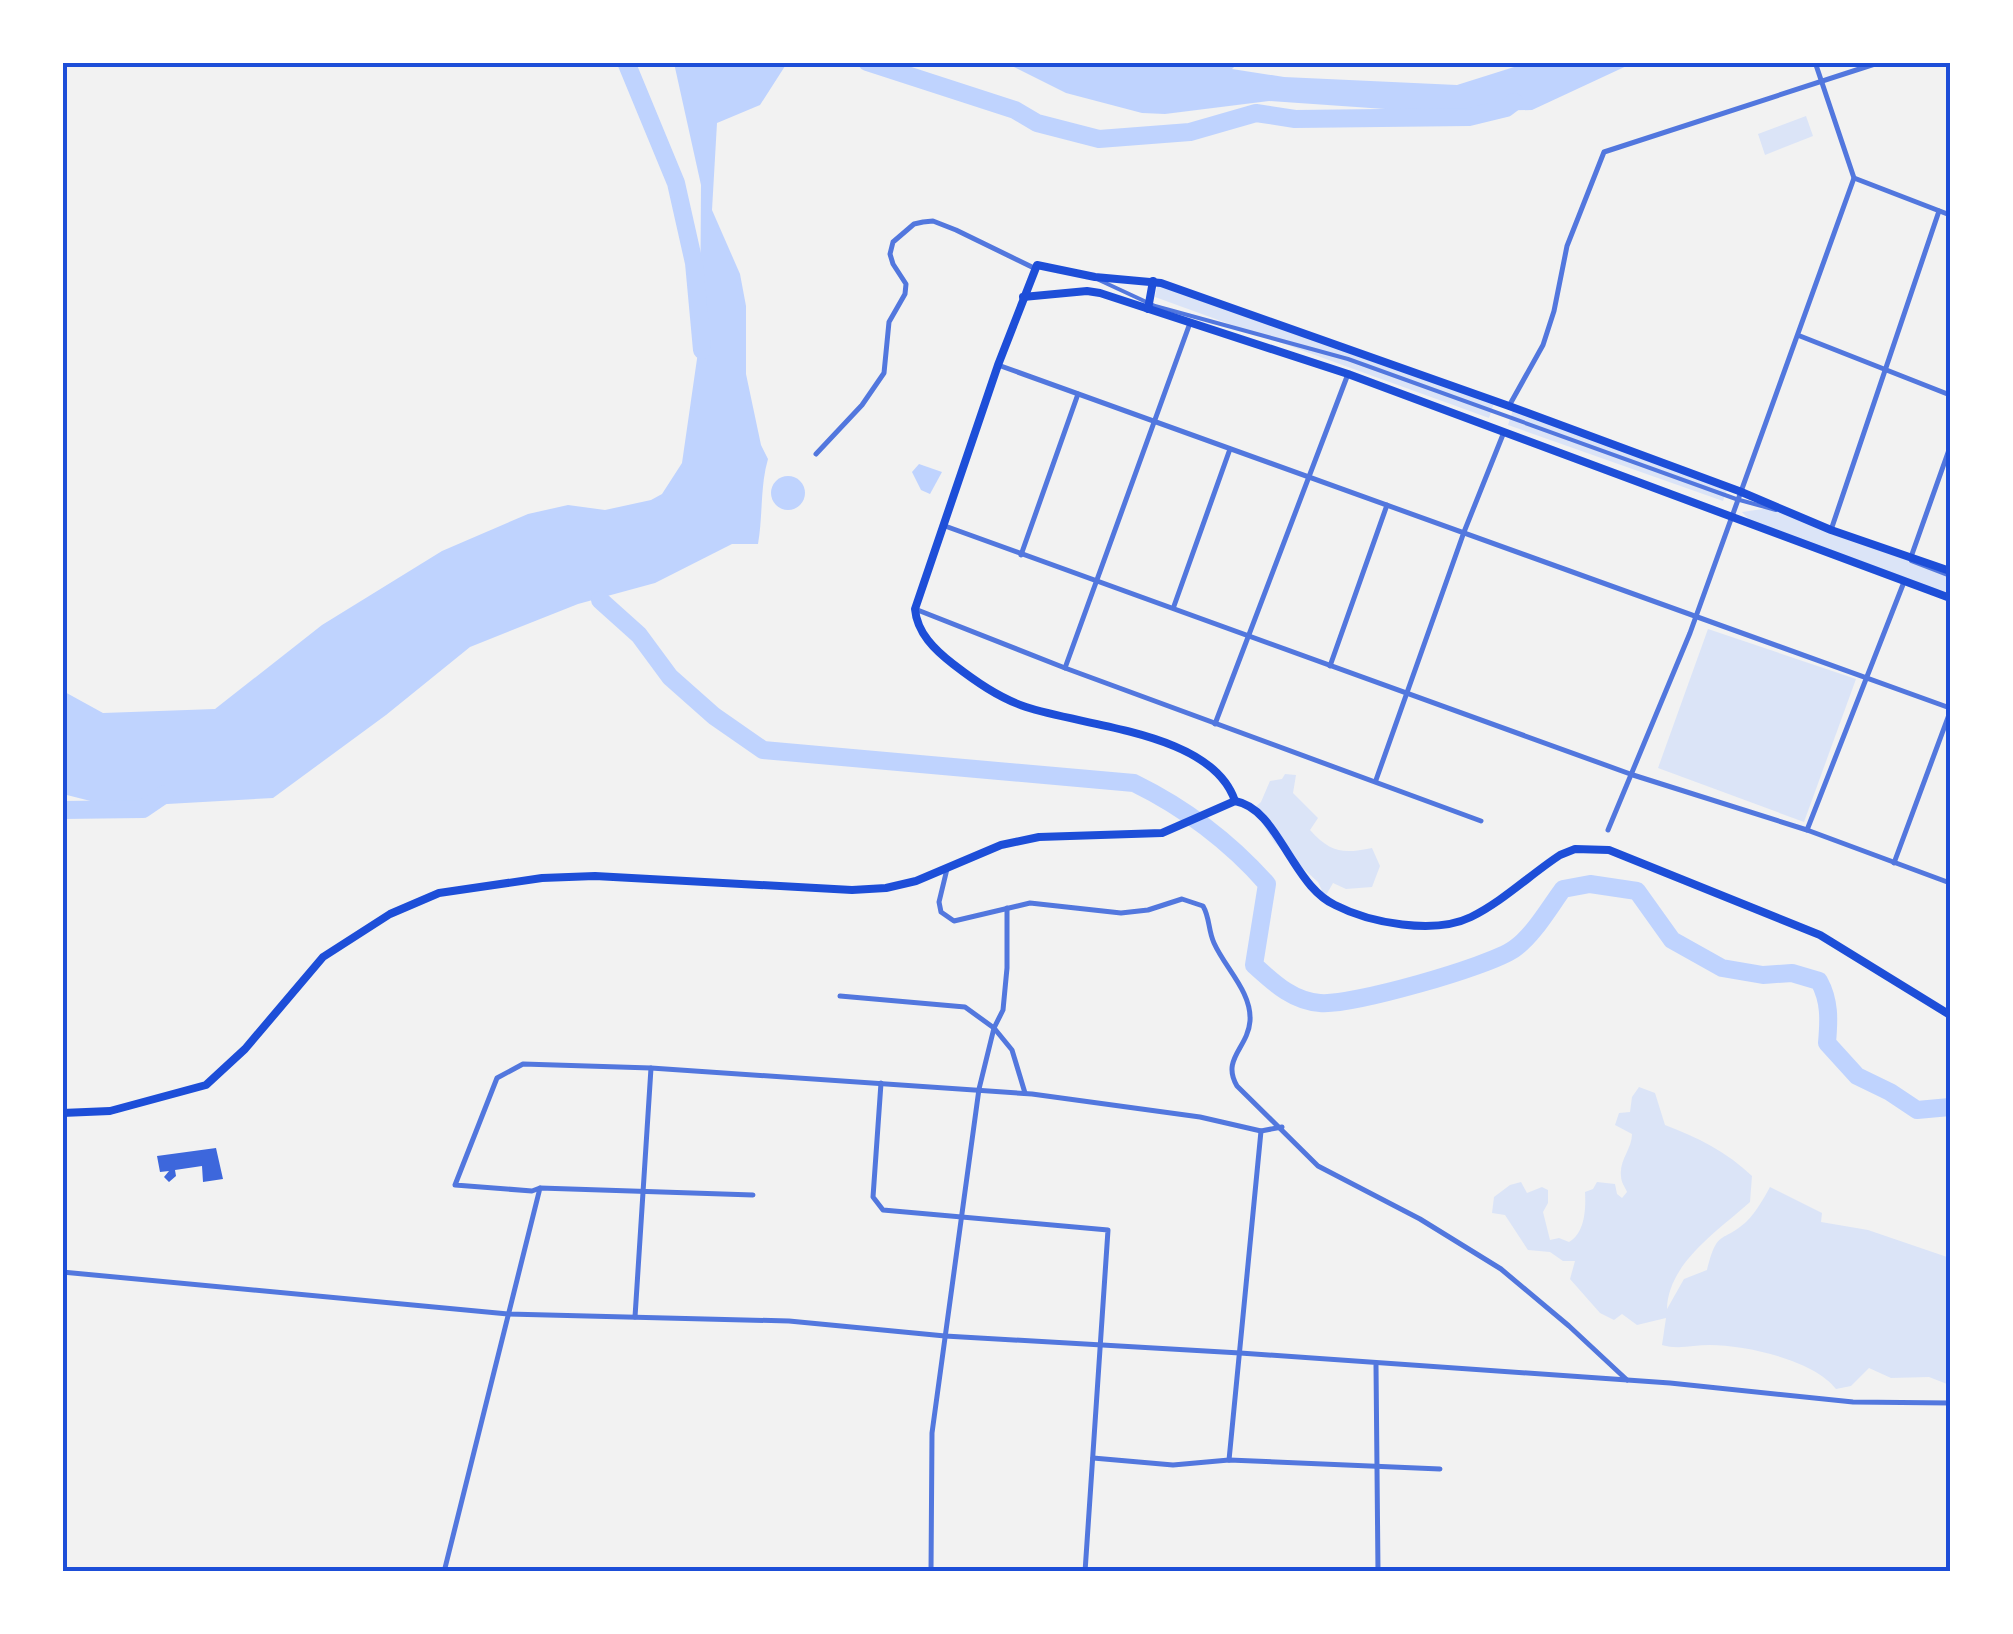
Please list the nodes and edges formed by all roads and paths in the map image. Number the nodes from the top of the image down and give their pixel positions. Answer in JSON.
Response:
{"nodes":[{"id":1,"x":1815,"y":62,"type":"edge"},
{"id":2,"x":1881,"y":62,"type":"edge"},
{"id":3,"x":1824,"y":83,"type":"junction"},
{"id":4,"x":1854,"y":178,"type":"junction"},
{"id":5,"x":1939,"y":211,"type":"junction"},
{"id":6,"x":1950,"y":215,"type":"edge"},
{"id":7,"x":1034,"y":268,"type":"junction"},
{"id":8,"x":1095,"y":278,"type":"junction"},
{"id":9,"x":1153,"y":281,"type":"junction"},
{"id":10,"x":1023,"y":297,"type":"junction"},
{"id":11,"x":1148,"y":308,"type":"junction"},
{"id":12,"x":1190,"y":323,"type":"junction"},
{"id":13,"x":1800,"y":336,"type":"junction"},
{"id":14,"x":998,"y":365,"type":"junction"},
{"id":15,"x":1886,"y":368,"type":"junction"},
{"id":16,"x":1348,"y":374,"type":"junction"},
{"id":17,"x":1078,"y":394,"type":"junction"},
{"id":18,"x":1950,"y":394,"type":"edge"},
{"id":19,"x":1509,"y":406,"type":"junction"},
{"id":20,"x":1155,"y":422,"type":"junction"},
{"id":21,"x":1504,"y":432,"type":"junction"},
{"id":22,"x":1950,"y":446,"type":"edge"},
{"id":23,"x":1230,"y":449,"type":"junction"},
{"id":24,"x":816,"y":454,"type":"dead end"},
{"id":25,"x":1308,"y":476,"type":"junction"},
{"id":26,"x":1738,"y":495,"type":"junction"},
{"id":27,"x":1387,"y":505,"type":"junction"},
{"id":28,"x":1730,"y":514,"type":"junction"},
{"id":29,"x":942,"y":525,"type":"junction"},
{"id":30,"x":1831,"y":530,"type":"junction"},
{"id":31,"x":1464,"y":532,"type":"junction"},
{"id":32,"x":1021,"y":555,"type":"junction"},
{"id":33,"x":1911,"y":557,"type":"junction"},
{"id":34,"x":1950,"y":574,"type":"edge"},
{"id":35,"x":1097,"y":581,"type":"junction"},
{"id":36,"x":1904,"y":581,"type":"junction"},
{"id":37,"x":1950,"y":598,"type":"edge"},
{"id":38,"x":1174,"y":608,"type":"junction"},
{"id":39,"x":915,"y":609,"type":"junction"},
{"id":40,"x":1696,"y":618,"type":"junction"},
{"id":41,"x":1250,"y":636,"type":"junction"},
{"id":42,"x":1330,"y":666,"type":"junction"},
{"id":43,"x":1065,"y":668,"type":"junction"},
{"id":44,"x":1866,"y":680,"type":"junction"},
{"id":45,"x":1406,"y":693,"type":"junction"},
{"id":46,"x":1950,"y":710,"type":"edge"},
{"id":47,"x":1216,"y":724,"type":"junction"},
{"id":48,"x":1633,"y":775,"type":"junction"},
{"id":49,"x":1376,"y":780,"type":"junction"},
{"id":50,"x":1235,"y":802,"type":"junction"},
{"id":51,"x":1482,"y":821,"type":"dead end"},
{"id":52,"x":1608,"y":830,"type":"dead end"},
{"id":53,"x":1807,"y":830,"type":"junction"},
{"id":54,"x":1894,"y":864,"type":"junction"},
{"id":55,"x":947,"y":869,"type":"junction"},
{"id":56,"x":1950,"y":883,"type":"edge"},
{"id":57,"x":1008,"y":908,"type":"junction"},
{"id":58,"x":840,"y":996,"type":"dead end"},
{"id":59,"x":1950,"y":1015,"type":"edge"},
{"id":60,"x":994,"y":1028,"type":"junction"},
{"id":61,"x":651,"y":1068,"type":"junction"},
{"id":62,"x":881,"y":1083,"type":"junction"},
{"id":63,"x":979,"y":1089,"type":"junction"},
{"id":64,"x":1025,"y":1093,"type":"junction"},
{"id":65,"x":62,"y":1113,"type":"edge"},
{"id":66,"x":1282,"y":1128,"type":"junction"},
{"id":67,"x":1261,"y":1132,"type":"junction"},
{"id":68,"x":540,"y":1188,"type":"junction"},
{"id":69,"x":643,"y":1193,"type":"junction"},
{"id":70,"x":754,"y":1195,"type":"dead end"},
{"id":71,"x":962,"y":1214,"type":"junction"},
{"id":72,"x":62,"y":1272,"type":"edge"},
{"id":73,"x":508,"y":1314,"type":"junction"},
{"id":74,"x":634,"y":1317,"type":"junction"},
{"id":75,"x":945,"y":1336,"type":"junction"},
{"id":76,"x":1100,"y":1345,"type":"junction"},
{"id":77,"x":1240,"y":1353,"type":"junction"},
{"id":78,"x":1376,"y":1363,"type":"junction"},
{"id":79,"x":1629,"y":1382,"type":"junction"},
{"id":80,"x":1950,"y":1403,"type":"edge"},
{"id":81,"x":1092,"y":1458,"type":"junction"},
{"id":82,"x":1229,"y":1460,"type":"junction"},
{"id":83,"x":1377,"y":1466,"type":"junction"},
{"id":84,"x":1440,"y":1469,"type":"dead end"},
{"id":85,"x":444,"y":1572,"type":"edge"},
{"id":86,"x":931,"y":1572,"type":"edge"},
{"id":87,"x":1085,"y":1572,"type":"edge"},
{"id":88,"x":1378,"y":1572,"type":"edge"}],
"edges":[{"from":1,"to":3,"type":"street"},
{"from":2,"to":3,"type":"street"},
{"from":3,"to":4,"type":"street"},
{"from":3,"to":19,"type":"street"},
{"from":4,"to":5,"type":"street"},
{"from":4,"to":13,"type":"street"},
{"from":5,"to":6,"type":"street"},
{"from":5,"to":15,"type":"street"},
{"from":7,"to":8,"type":"main road"},
{"from":7,"to":10,"type":"main road"},
{"from":7,"to":24,"type":"street"},
{"from":8,"to":9,"type":"main road"},
{"from":8,"to":26,"type":"street"},
{"from":9,"to":11,"type":"main road"},
{"from":9,"to":19,"type":"main road"},
{"from":10,"to":11,"type":"main road"},
{"from":10,"to":14,"type":"main road"},
{"from":11,"to":12,"type":"main road"},
{"from":12,"to":16,"type":"main road"},
{"from":12,"to":20,"type":"street"},
{"from":13,"to":15,"type":"street"},
{"from":13,"to":26,"type":"street"},
{"from":14,"to":17,"type":"street"},
{"from":14,"to":29,"type":"main road"},
{"from":15,"to":18,"type":"street"},
{"from":15,"to":30,"type":"street"},
{"from":16,"to":21,"type":"main road"},
{"from":16,"to":25,"type":"street"},
{"from":17,"to":20,"type":"street"},
{"from":17,"to":32,"type":"street"},
{"from":19,"to":26,"type":"main road"},
{"from":20,"to":23,"type":"street"},
{"from":20,"to":35,"type":"street"},
{"from":21,"to":28,"type":"main road"},
{"from":21,"to":31,"type":"street"},
{"from":22,"to":33,"type":"street"},
{"from":23,"to":25,"type":"street"},
{"from":23,"to":38,"type":"street"},
{"from":25,"to":27,"type":"street"},
{"from":25,"to":41,"type":"street"},
{"from":26,"to":28,"type":"street"},
{"from":26,"to":30,"type":"main road"},
{"from":27,"to":31,"type":"street"},
{"from":27,"to":42,"type":"street"},
{"from":28,"to":36,"type":"main road"},
{"from":28,"to":40,"type":"street"},
{"from":29,"to":32,"type":"street"},
{"from":29,"to":39,"type":"main road"},
{"from":30,"to":33,"type":"main road"},
{"from":30,"to":34,"type":"street"},
{"from":31,"to":40,"type":"street"},
{"from":31,"to":45,"type":"street"},
{"from":32,"to":35,"type":"street"},
{"from":33,"to":34,"type":"main road"},
{"from":35,"to":38,"type":"street"},
{"from":35,"to":43,"type":"street"},
{"from":36,"to":37,"type":"main road"},
{"from":36,"to":44,"type":"street"},
{"from":38,"to":41,"type":"street"},
{"from":39,"to":43,"type":"street"},
{"from":39,"to":50,"type":"main road"},
{"from":40,"to":44,"type":"street"},
{"from":40,"to":48,"type":"street"},
{"from":41,"to":42,"type":"street"},
{"from":41,"to":47,"type":"street"},
{"from":42,"to":45,"type":"street"},
{"from":43,"to":47,"type":"street"},
{"from":44,"to":46,"type":"street"},
{"from":44,"to":53,"type":"street"},
{"from":45,"to":48,"type":"street"},
{"from":45,"to":49,"type":"street"},
{"from":46,"to":54,"type":"street"},
{"from":47,"to":49,"type":"street"},
{"from":48,"to":52,"type":"street"},
{"from":48,"to":53,"type":"street"},
{"from":49,"to":51,"type":"street"},
{"from":50,"to":55,"type":"main road"},
{"from":50,"to":59,"type":"main road"},
{"from":53,"to":54,"type":"street"},
{"from":54,"to":56,"type":"street"},
{"from":55,"to":57,"type":"street"},
{"from":55,"to":65,"type":"main road"},
{"from":57,"to":60,"type":"street"},
{"from":57,"to":66,"type":"street"},
{"from":58,"to":60,"type":"street"},
{"from":60,"to":63,"type":"street"},
{"from":60,"to":64,"type":"street"},
{"from":61,"to":62,"type":"street"},
{"from":61,"to":68,"type":"street"},
{"from":61,"to":69,"type":"street"},
{"from":62,"to":63,"type":"street"},
{"from":62,"to":71,"type":"street"},
{"from":63,"to":64,"type":"street"},
{"from":63,"to":71,"type":"street"},
{"from":64,"to":67,"type":"street"},
{"from":66,"to":67,"type":"street"},
{"from":66,"to":79,"type":"street"},
{"from":67,"to":77,"type":"street"},
{"from":68,"to":69,"type":"street"},
{"from":68,"to":73,"type":"street"},
{"from":69,"to":70,"type":"street"},
{"from":69,"to":74,"type":"street"},
{"from":71,"to":75,"type":"street"},
{"from":71,"to":76,"type":"street"},
{"from":72,"to":73,"type":"street"},
{"from":73,"to":74,"type":"street"},
{"from":73,"to":85,"type":"street"},
{"from":74,"to":75,"type":"street"},
{"from":75,"to":76,"type":"street"},
{"from":75,"to":86,"type":"street"},
{"from":76,"to":77,"type":"street"},
{"from":76,"to":81,"type":"street"},
{"from":77,"to":78,"type":"street"},
{"from":77,"to":82,"type":"street"},
{"from":78,"to":79,"type":"street"},
{"from":78,"to":83,"type":"street"},
{"from":79,"to":80,"type":"street"},
{"from":81,"to":82,"type":"street"},
{"from":81,"to":87,"type":"street"},
{"from":82,"to":83,"type":"street"},
{"from":83,"to":84,"type":"street"},
{"from":83,"to":88,"type":"street"}]}
